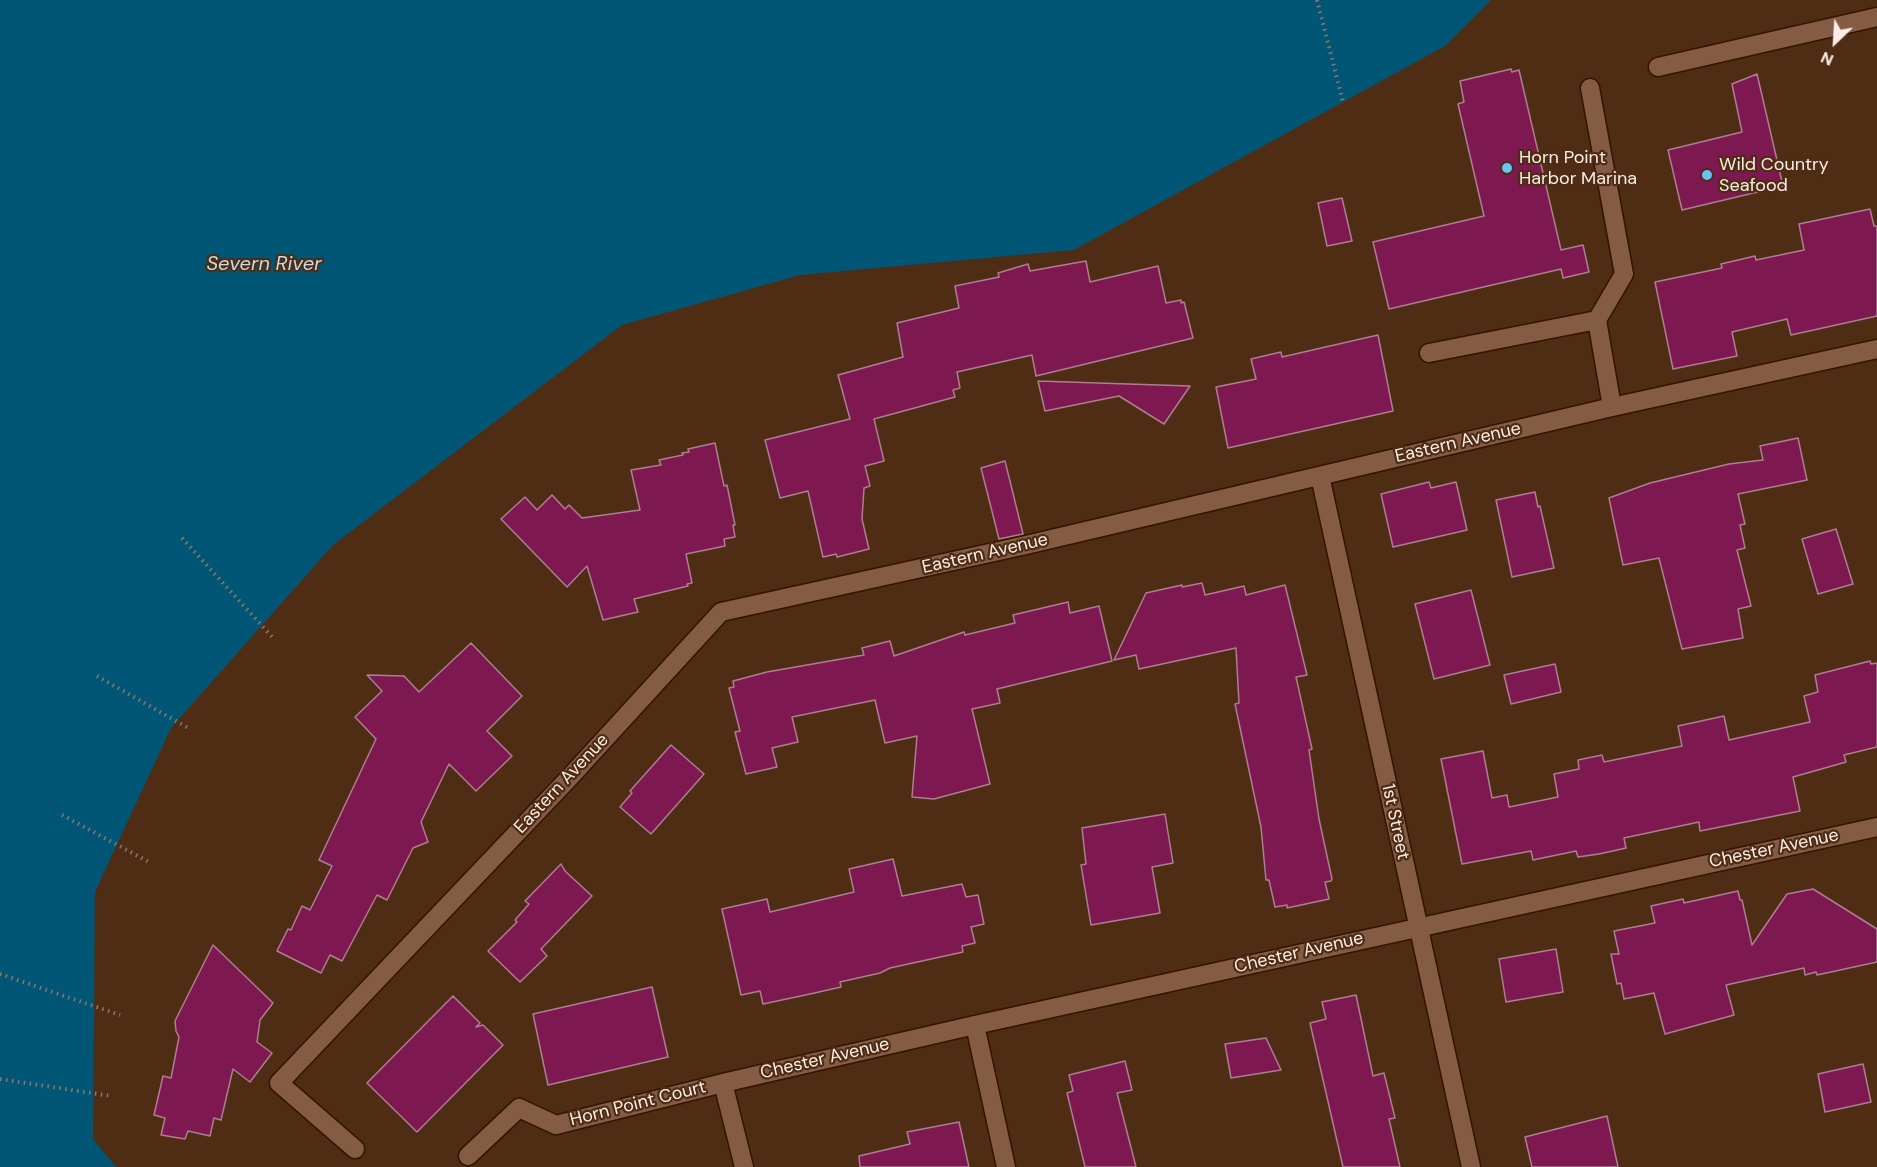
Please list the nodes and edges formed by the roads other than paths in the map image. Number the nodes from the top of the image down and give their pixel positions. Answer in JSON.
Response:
{"nodes":[{"id":1,"x":1877,"y":17,"type":"edge"},
{"id":2,"x":1658,"y":67,"type":"dead end"},
{"id":3,"x":1590,"y":88,"type":"dead end"},
{"id":4,"x":1597,"y":320,"type":"junction"},
{"id":5,"x":1877,"y":349,"type":"edge"},
{"id":6,"x":1429,"y":353,"type":"dead end"},
{"id":7,"x":1612,"y":407,"type":"junction"},
{"id":8,"x":1320,"y":476,"type":"junction"},
{"id":9,"x":1877,"y":827,"type":"edge"},
{"id":10,"x":1418,"y":927,"type":"junction"},
{"id":11,"x":975,"y":1025,"type":"junction"},
{"id":12,"x":723,"y":1083,"type":"junction"},
{"id":13,"x":355,"y":1149,"type":"dead end"},
{"id":14,"x":468,"y":1156,"type":"dead end"},
{"id":15,"x":744,"y":1167,"type":"edge"},
{"id":16,"x":1006,"y":1167,"type":"edge"},
{"id":17,"x":1471,"y":1167,"type":"edge"}],
"edges":[{"from":1,"to":2,"type":"street"},
{"from":3,"to":4,"type":"street"},
{"from":4,"to":6,"type":"street"},
{"from":4,"to":7,"type":"street"},
{"from":5,"to":7,"type":"street","name":"Eastern Avenue"},
{"from":7,"to":8,"type":"street","name":"Eastern Avenue"},
{"from":8,"to":10,"type":"street","name":"1st Street"},
{"from":8,"to":13,"type":"street","name":"Eastern Avenue"},
{"from":9,"to":10,"type":"street","name":"Chester Avenue"},
{"from":10,"to":11,"type":"street","name":"Chester Avenue"},
{"from":10,"to":17,"type":"street","name":"1st Street"},
{"from":11,"to":12,"type":"street","name":"Chester Avenue"},
{"from":11,"to":16,"type":"street"},
{"from":12,"to":14,"type":"street","name":"Horn Point Court"},
{"from":12,"to":15,"type":"street"}]}
